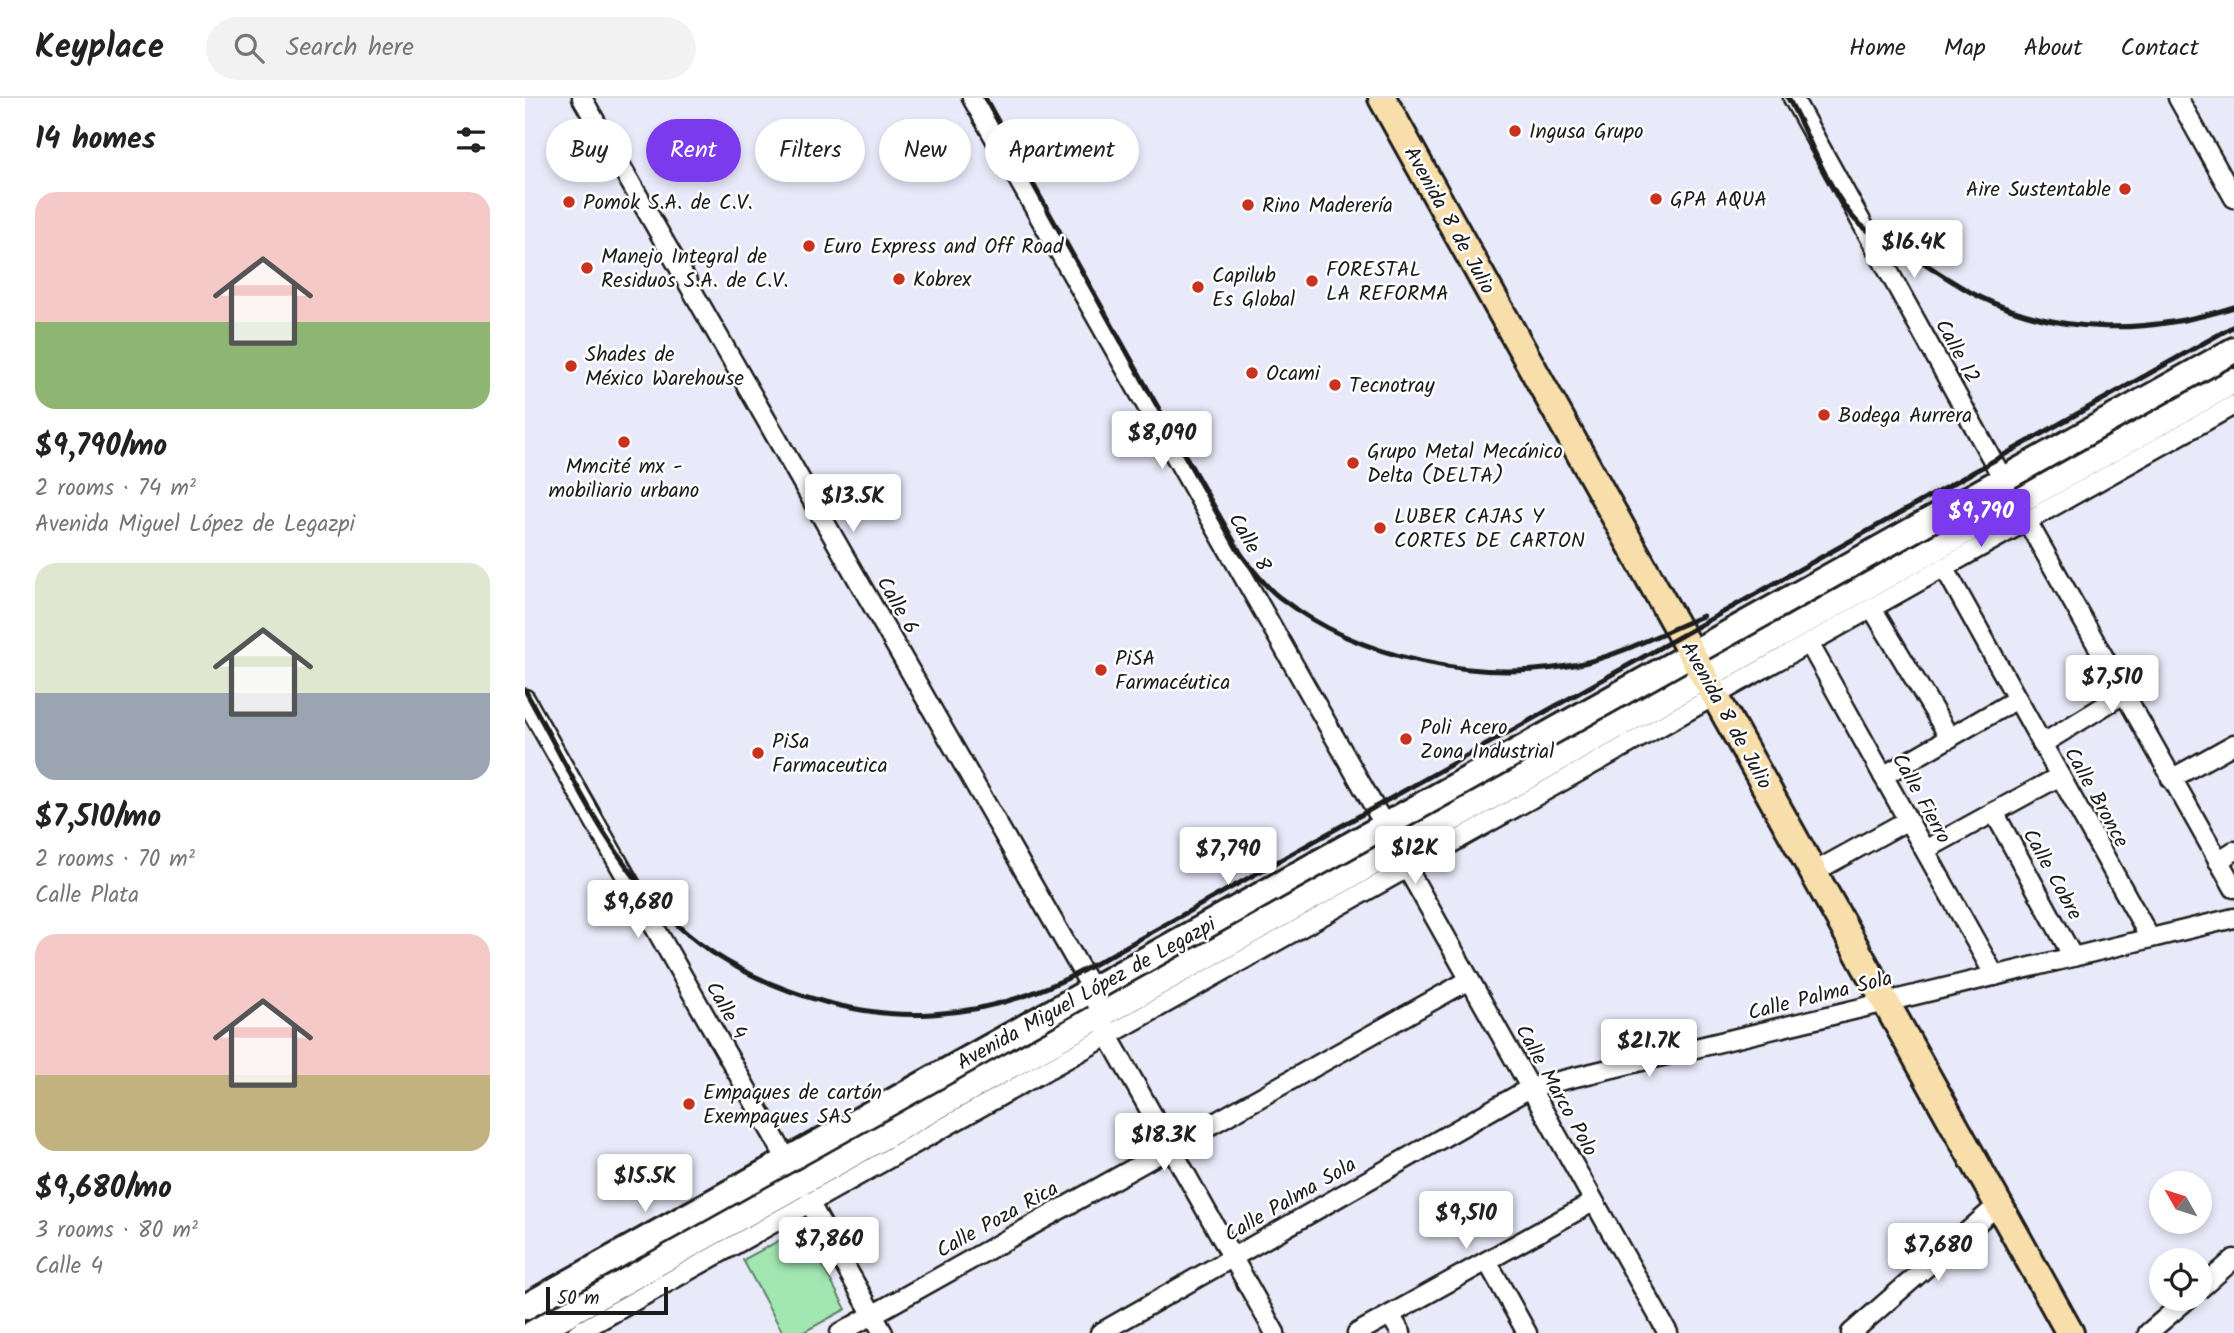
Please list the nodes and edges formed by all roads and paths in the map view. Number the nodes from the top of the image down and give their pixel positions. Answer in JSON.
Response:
{"nodes":[{"id":1,"x":582,"y":98,"type":"edge"},
{"id":2,"x":972,"y":98,"type":"edge"},
{"id":3,"x":1382,"y":98,"type":"edge"},
{"id":4,"x":1793,"y":98,"type":"edge"},
{"id":5,"x":2178,"y":98,"type":"edge"},
{"id":6,"x":2234,"y":198,"type":"edge"},
{"id":7,"x":2234,"y":350,"type":"edge"},
{"id":8,"x":2234,"y":381,"type":"edge"},
{"id":9,"x":2234,"y":405,"type":"edge"},
{"id":10,"x":2003,"y":479,"type":"junction"},
{"id":11,"x":2027,"y":521,"type":"junction"},
{"id":12,"x":1944,"y":568,"type":"junction"},
{"id":13,"x":1872,"y":608,"type":"junction"},
{"id":14,"x":1809,"y":643,"type":"junction"},
{"id":15,"x":1705,"y":676,"type":"junction"},
{"id":16,"x":2122,"y":695,"type":"junction"},
{"id":17,"x":525,"y":699,"type":"edge"},
{"id":18,"x":2017,"y":699,"type":"junction"},
{"id":19,"x":1950,"y":737,"type":"junction"},
{"id":20,"x":2042,"y":744,"type":"junction"},
{"id":21,"x":2234,"y":744,"type":"edge"},
{"id":22,"x":1883,"y":776,"type":"junction"},
{"id":23,"x":2060,"y":776,"type":"junction"},
{"id":24,"x":2171,"y":779,"type":"junction"},
{"id":25,"x":1993,"y":812,"type":"junction"},
{"id":26,"x":1908,"y":820,"type":"junction"},
{"id":27,"x":1385,"y":826,"type":"junction"},
{"id":28,"x":1925,"y":850,"type":"junction"},
{"id":29,"x":2234,"y":851,"type":"edge"},
{"id":30,"x":1331,"y":856,"type":"junction"},
{"id":31,"x":2218,"y":861,"type":"junction"},
{"id":32,"x":1407,"y":868,"type":"junction"},
{"id":33,"x":1814,"y":872,"type":"junction"},
{"id":34,"x":1344,"y":878,"type":"junction"},
{"id":35,"x":2234,"y":888,"type":"edge"},
{"id":36,"x":2234,"y":918,"type":"edge"},
{"id":37,"x":2150,"y":939,"type":"junction"},
{"id":38,"x":2073,"y":957,"type":"junction"},
{"id":39,"x":1995,"y":976,"type":"junction"},
{"id":40,"x":1469,"y":980,"type":"junction"},
{"id":41,"x":1092,"y":989,"type":"junction"},
{"id":42,"x":1887,"y":1003,"type":"junction"},
{"id":43,"x":1104,"y":1024,"type":"junction"},
{"id":44,"x":1530,"y":1088,"type":"junction"},
{"id":45,"x":1171,"y":1148,"type":"junction"},
{"id":46,"x":787,"y":1160,"type":"junction"},
{"id":47,"x":809,"y":1202,"type":"junction"},
{"id":48,"x":1593,"y":1202,"type":"junction"},
{"id":49,"x":1999,"y":1204,"type":"junction"},
{"id":50,"x":1233,"y":1258,"type":"junction"},
{"id":51,"x":2234,"y":1259,"type":"edge"},
{"id":52,"x":1487,"y":1261,"type":"junction"},
{"id":53,"x":2212,"y":1278,"type":"edge"},
{"id":54,"x":525,"y":1307,"type":"edge"},
{"id":55,"x":2174,"y":1311,"type":"edge"},
{"id":56,"x":873,"y":1315,"type":"junction"},
{"id":57,"x":1390,"y":1315,"type":"junction"},
{"id":58,"x":1662,"y":1330,"type":"edge"},
{"id":59,"x":533,"y":1333,"type":"edge"},
{"id":60,"x":577,"y":1333,"type":"edge"},
{"id":61,"x":840,"y":1333,"type":"edge"},
{"id":62,"x":883,"y":1333,"type":"edge"},
{"id":63,"x":1100,"y":1333,"type":"edge"},
{"id":64,"x":1275,"y":1333,"type":"edge"},
{"id":65,"x":1357,"y":1333,"type":"edge"},
{"id":66,"x":1401,"y":1333,"type":"edge"},
{"id":67,"x":1527,"y":1333,"type":"edge"},
{"id":68,"x":1851,"y":1333,"type":"edge"},
{"id":69,"x":2070,"y":1333,"type":"edge"},
{"id":70,"x":2148,"y":1333,"type":"edge"}],
"edges":[{"from":1,"to":41,"type":"street","name":"Calle 6"},
{"from":2,"to":27,"type":"street","name":"Calle 8"},
{"from":3,"to":15,"type":"main road","name":"Avenida 8 de Julio"},
{"from":4,"to":10,"type":"street","name":"Calle 12"},
{"from":5,"to":6,"type":"street"},
{"from":7,"to":10,"type":"main road","name":"Avenida Miguel López de Legazpi"},
{"from":8,"to":15,"type":"main road","name":"Avenida Miguel López de Legazpi"},
{"from":9,"to":11,"type":"street","name":"Avenida Miguel López de Legazpi"},
{"from":10,"to":15,"type":"main road","name":"Avenida Miguel López de Legazpi"},
{"from":11,"to":12,"type":"street","name":"Avenida Miguel López de Legazpi"},
{"from":11,"to":16,"type":"street"},
{"from":12,"to":13,"type":"street","name":"Avenida Miguel López de Legazpi"},
{"from":12,"to":18,"type":"street","name":"Calle Bronce"},
{"from":13,"to":14,"type":"street","name":"Avenida Miguel López de Legazpi"},
{"from":13,"to":19,"type":"street"},
{"from":14,"to":15,"type":"street","name":"Avenida Miguel López de Legazpi"},
{"from":14,"to":22,"type":"street","name":"Calle Fierro"},
{"from":15,"to":27,"type":"main road","name":"Avenida Miguel López de Legazpi"},
{"from":15,"to":32,"type":"street","name":"Avenida Miguel López de Legazpi"},
{"from":15,"to":33,"type":"main road","name":"Avenida 8 de Julio"},
{"from":15,"to":34,"type":"main road","name":"Avenida Miguel López de Legazpi"},
{"from":16,"to":20,"type":"street"},
{"from":16,"to":24,"type":"street"},
{"from":17,"to":46,"type":"street","name":"Calle 4"},
{"from":18,"to":19,"type":"street"},
{"from":18,"to":20,"type":"street","name":"Calle Bronce"},
{"from":19,"to":22,"type":"street"},
{"from":20,"to":23,"type":"street","name":"Calle Bronce"},
{"from":21,"to":24,"type":"street"},
{"from":22,"to":26,"type":"street","name":"Calle Fierro"},
{"from":23,"to":25,"type":"street"},
{"from":23,"to":37,"type":"street","name":"Calle Bronce"},
{"from":24,"to":31,"type":"street"},
{"from":25,"to":28,"type":"street"},
{"from":25,"to":38,"type":"street","name":"Calle Cobre"},
{"from":26,"to":28,"type":"street","name":"Calle Fierro"},
{"from":26,"to":33,"type":"street"},
{"from":27,"to":30,"type":"main road","name":"Avenida Miguel López de Legazpi"},
{"from":28,"to":39,"type":"street","name":"Calle Fierro"},
{"from":29,"to":31,"type":"street"},
{"from":30,"to":34,"type":"main road"},
{"from":30,"to":41,"type":"main road","name":"Avenida Miguel López de Legazpi"},
{"from":31,"to":35,"type":"street"},
{"from":32,"to":40,"type":"street","name":"Calle Marco Polo"},
{"from":32,"to":43,"type":"street","name":"Avenida Miguel López de Legazpi"},
{"from":33,"to":42,"type":"main road","name":"Avenida 8 de Julio"},
{"from":34,"to":43,"type":"main road","name":"Avenida Miguel López de Legazpi"},
{"from":36,"to":37,"type":"street","name":"Calle Palma Sola"},
{"from":37,"to":38,"type":"street","name":"Calle Palma Sola"},
{"from":38,"to":39,"type":"street","name":"Calle Palma Sola"},
{"from":39,"to":42,"type":"street","name":"Calle Palma Sola"},
{"from":40,"to":44,"type":"street","name":"Calle Marco Polo"},
{"from":40,"to":45,"type":"street","name":"Calle Poza Rica"},
{"from":41,"to":43,"type":"street","name":"Calle 6"},
{"from":41,"to":46,"type":"main road","name":"Avenida Miguel López de Legazpi"},
{"from":42,"to":44,"type":"street","name":"Calle Palma Sola"},
{"from":42,"to":49,"type":"main road","name":"Avenida 8 de Julio"},
{"from":43,"to":45,"type":"street","name":"Calle 6"},
{"from":43,"to":47,"type":"street","name":"Avenida Miguel López de Legazpi"},
{"from":43,"to":59,"type":"main road","name":"Avenida Miguel López de Legazpi"},
{"from":44,"to":48,"type":"street","name":"Calle Marco Polo"},
{"from":44,"to":50,"type":"street","name":"Calle Palma Sola"},
{"from":45,"to":50,"type":"street","name":"Calle 6"},
{"from":45,"to":56,"type":"street","name":"Calle Poza Rica"},
{"from":46,"to":54,"type":"main road","name":"Avenida Miguel López de Legazpi"},
{"from":47,"to":56,"type":"street"},
{"from":47,"to":60,"type":"street","name":"Avenida Miguel López de Legazpi"},
{"from":48,"to":52,"type":"street"},
{"from":48,"to":58,"type":"street","name":"Calle Marco Polo"},
{"from":49,"to":68,"type":"street"},
{"from":49,"to":69,"type":"main road","name":"Avenida 8 de Julio"},
{"from":50,"to":63,"type":"street","name":"Calle Palma Sola"},
{"from":50,"to":64,"type":"street","name":"Calle 6"},
{"from":51,"to":53,"type":"street"},
{"from":52,"to":57,"type":"street"},
{"from":52,"to":67,"type":"street"},
{"from":55,"to":70,"type":"street"},
{"from":56,"to":61,"type":"street","name":"Calle Poza Rica"},
{"from":56,"to":62,"type":"street"},
{"from":57,"to":65,"type":"street"},
{"from":57,"to":66,"type":"street"}]}
